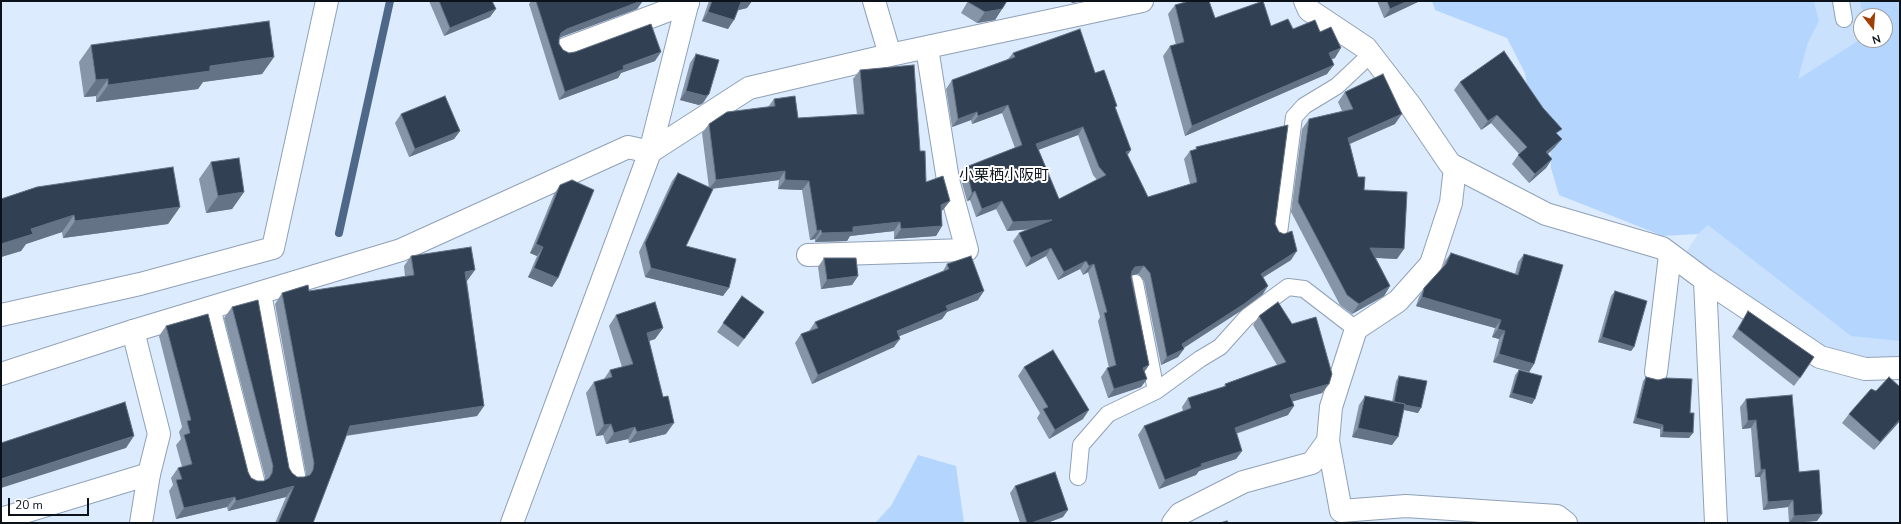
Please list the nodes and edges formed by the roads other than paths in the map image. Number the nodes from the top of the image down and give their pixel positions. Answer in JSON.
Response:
{"nodes":[{"id":1,"x":327,"y":1,"type":"edge"},
{"id":2,"x":874,"y":1,"type":"edge"},
{"id":3,"x":1142,"y":1,"type":"edge"},
{"id":4,"x":1305,"y":1,"type":"edge"},
{"id":5,"x":1840,"y":1,"type":"edge"},
{"id":6,"x":688,"y":2,"type":"edge"},
{"id":7,"x":1844,"y":19,"type":"dead end"},
{"id":8,"x":565,"y":48,"type":"dead end"},
{"id":9,"x":927,"y":48,"type":"junction"},
{"id":10,"x":1371,"y":54,"type":"junction"},
{"id":11,"x":890,"y":55,"type":"junction"},
{"id":12,"x":650,"y":152,"type":"junction"},
{"id":13,"x":1455,"y":167,"type":"junction"},
{"id":14,"x":1279,"y":233,"type":"edge"},
{"id":15,"x":808,"y":255,"type":"dead end"},
{"id":16,"x":1670,"y":255,"type":"junction"},
{"id":17,"x":1705,"y":280,"type":"junction"},
{"id":18,"x":1135,"y":283,"type":"dead end"},
{"id":19,"x":260,"y":293,"type":"junction"},
{"id":20,"x":209,"y":308,"type":"junction"},
{"id":21,"x":1,"y":315,"type":"edge"},
{"id":22,"x":1356,"y":329,"type":"junction"},
{"id":23,"x":133,"y":331,"type":"junction"},
{"id":24,"x":1900,"y":368,"type":"edge"},
{"id":25,"x":1656,"y":372,"type":"dead end"},
{"id":26,"x":1,"y":374,"type":"edge"},
{"id":27,"x":1156,"y":391,"type":"junction"},
{"id":28,"x":1328,"y":441,"type":"junction"},
{"id":29,"x":149,"y":474,"type":"junction"},
{"id":30,"x":294,"y":476,"type":"edge"},
{"id":31,"x":1078,"y":477,"type":"dead end"},
{"id":32,"x":253,"y":480,"type":"edge"},
{"id":33,"x":1,"y":520,"type":"edge"},
{"id":34,"x":141,"y":523,"type":"edge"},
{"id":35,"x":512,"y":523,"type":"edge"},
{"id":36,"x":1173,"y":523,"type":"edge"},
{"id":37,"x":1566,"y":523,"type":"edge"},
{"id":38,"x":1716,"y":523,"type":"edge"}],
"edges":[{"from":1,"to":21,"type":"street"},
{"from":2,"to":11,"type":"street"},
{"from":3,"to":9,"type":"street"},
{"from":4,"to":10,"type":"street"},
{"from":5,"to":7,"type":"lane"},
{"from":6,"to":8,"type":"street"},
{"from":6,"to":12,"type":"street"},
{"from":9,"to":11,"type":"street"},
{"from":9,"to":15,"type":"street"},
{"from":10,"to":13,"type":"street"},
{"from":10,"to":14,"type":"lane"},
{"from":11,"to":12,"type":"street"},
{"from":12,"to":19,"type":"street"},
{"from":12,"to":35,"type":"street"},
{"from":13,"to":16,"type":"street"},
{"from":13,"to":22,"type":"street"},
{"from":16,"to":17,"type":"street"},
{"from":16,"to":25,"type":"street"},
{"from":17,"to":24,"type":"street"},
{"from":17,"to":38,"type":"street"},
{"from":18,"to":27,"type":"lane"},
{"from":19,"to":20,"type":"street"},
{"from":19,"to":30,"type":"street"},
{"from":20,"to":23,"type":"street"},
{"from":20,"to":32,"type":"street"},
{"from":22,"to":27,"type":"lane"},
{"from":22,"to":28,"type":"street"},
{"from":23,"to":26,"type":"street"},
{"from":23,"to":29,"type":"street"},
{"from":27,"to":31,"type":"lane"},
{"from":28,"to":36,"type":"street"},
{"from":28,"to":37,"type":"street"},
{"from":29,"to":33,"type":"street"},
{"from":29,"to":34,"type":"street"}]}
